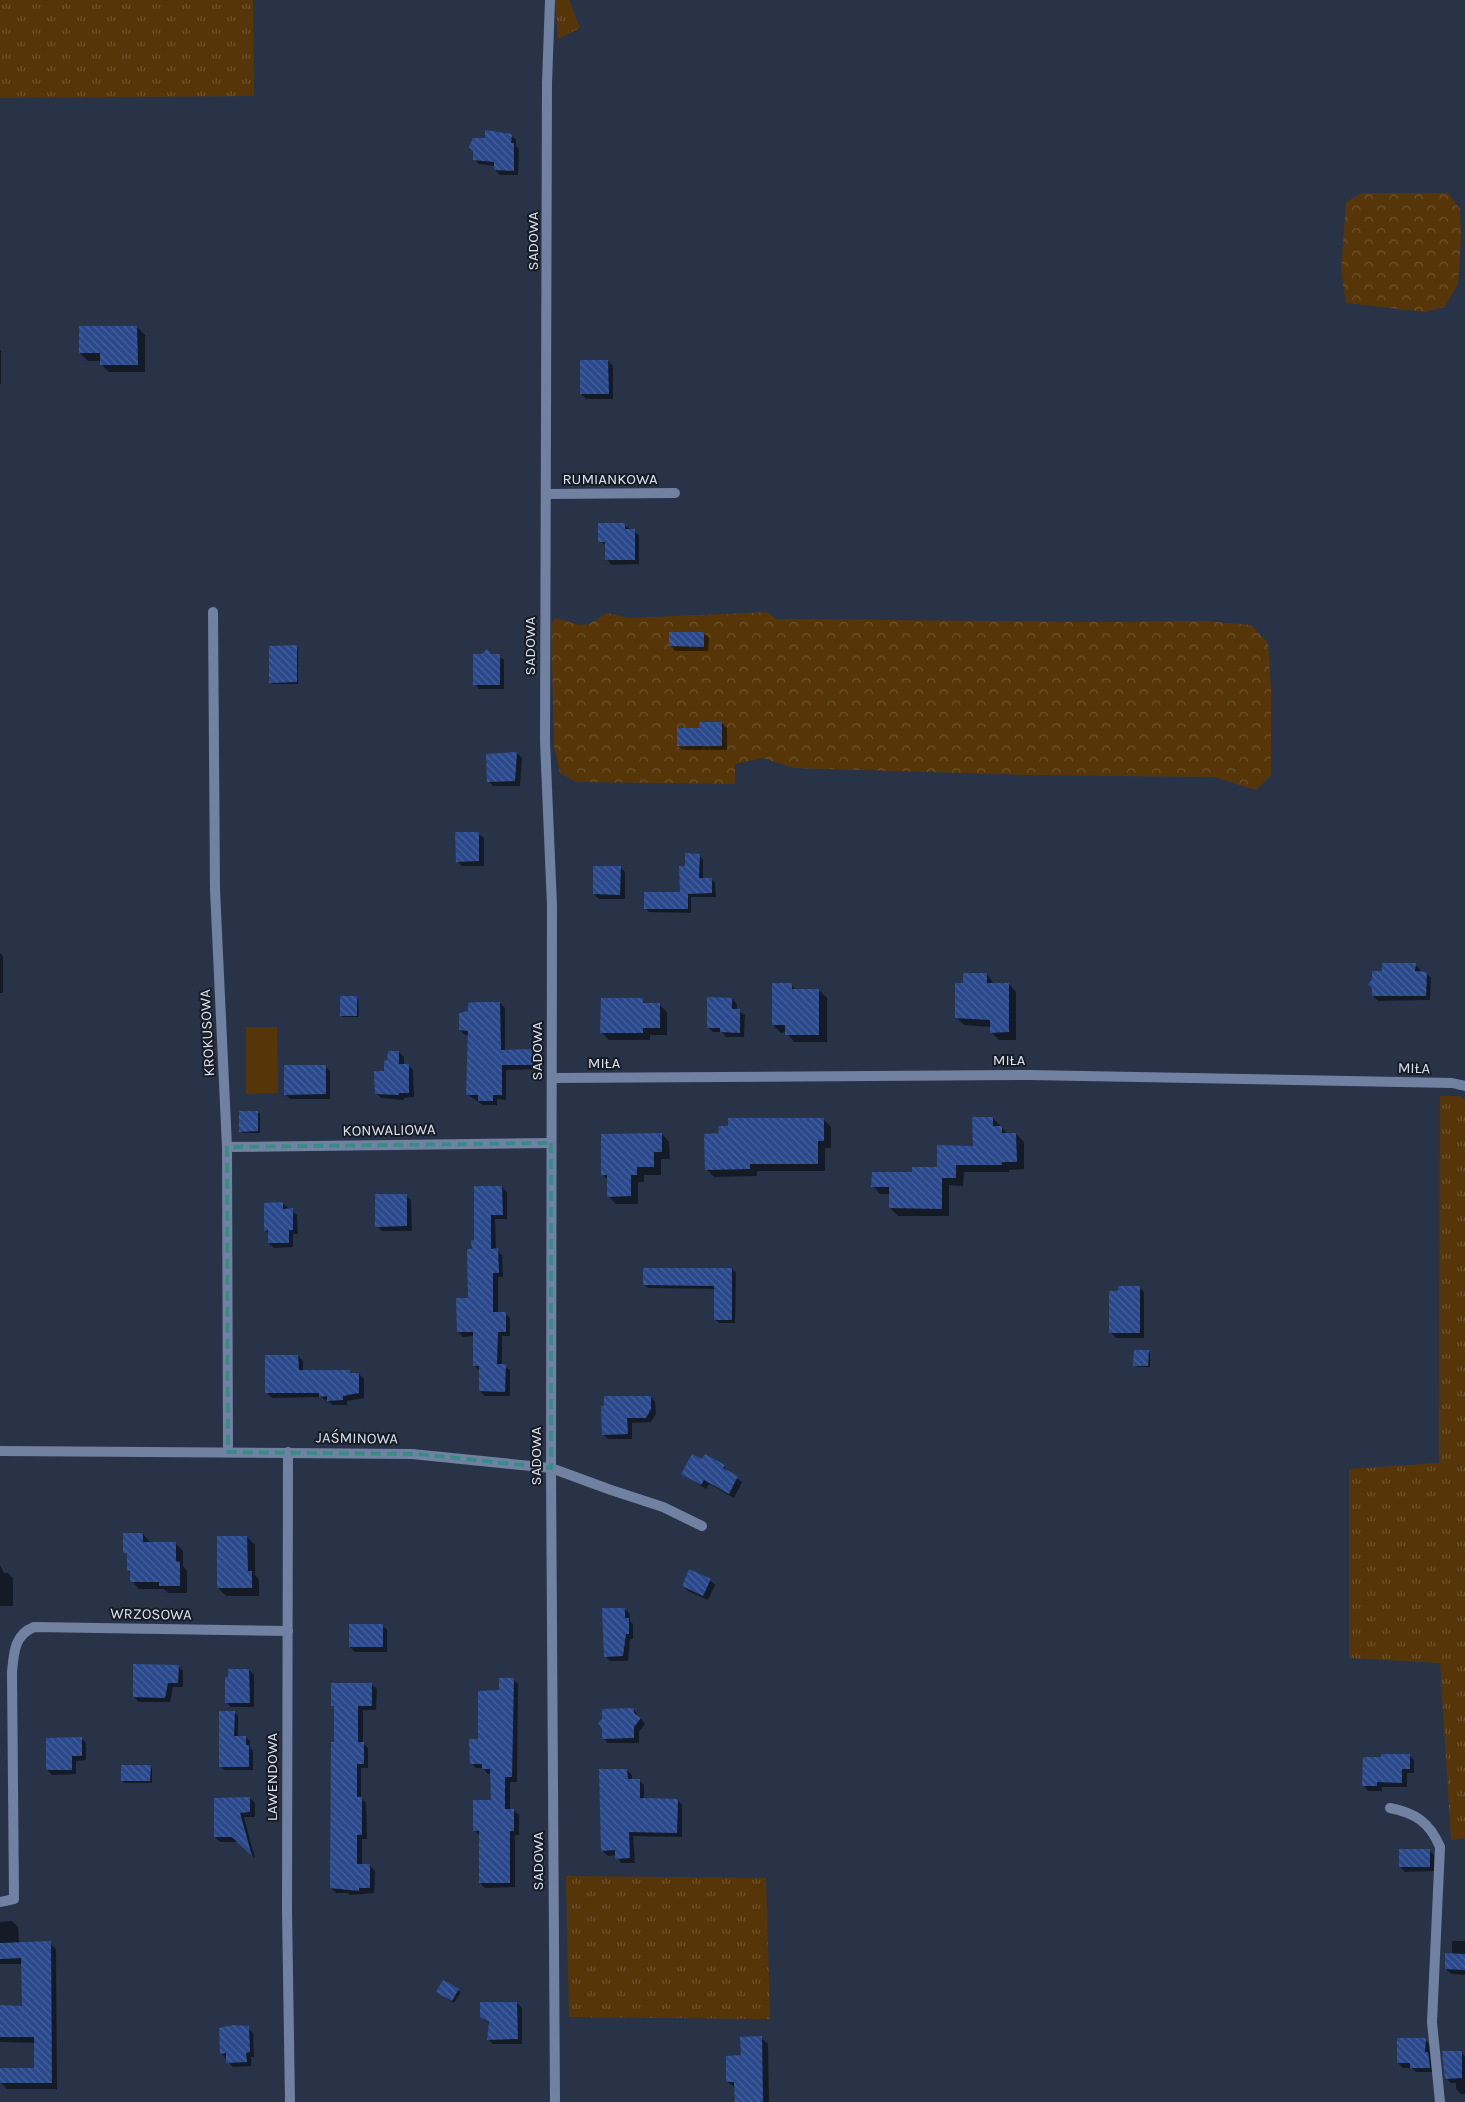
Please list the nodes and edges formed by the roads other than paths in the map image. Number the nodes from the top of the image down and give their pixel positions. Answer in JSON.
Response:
{"nodes":[{"id":1,"x":550,"y":0,"type":"edge"},
{"id":2,"x":675,"y":493,"type":"dead end"},
{"id":3,"x":546,"y":494,"type":"junction"},
{"id":4,"x":213,"y":612,"type":"dead end"},
{"id":5,"x":552,"y":1078,"type":"junction"},
{"id":6,"x":1465,"y":1086,"type":"edge"},
{"id":7,"x":551,"y":1143,"type":"junction"},
{"id":8,"x":228,"y":1147,"type":"junction"},
{"id":9,"x":0,"y":1452,"type":"edge"},
{"id":10,"x":228,"y":1452,"type":"junction"},
{"id":11,"x":288,"y":1452,"type":"junction"},
{"id":12,"x":551,"y":1468,"type":"junction"},
{"id":13,"x":702,"y":1526,"type":"dead end"},
{"id":14,"x":288,"y":1631,"type":"junction"},
{"id":15,"x":1390,"y":1808,"type":"dead end"},
{"id":16,"x":0,"y":1902,"type":"edge"},
{"id":17,"x":290,"y":2102,"type":"edge"},
{"id":18,"x":555,"y":2102,"type":"edge"},
{"id":19,"x":1440,"y":2102,"type":"edge"}],
"edges":[{"from":1,"to":3,"type":"street","name":"SADOWA"},
{"from":2,"to":3,"type":"street","name":"RUMIANKOWA"},
{"from":3,"to":5,"type":"street","name":"SADOWA"},
{"from":4,"to":8,"type":"street","name":"KROKUSOWA"},
{"from":5,"to":6,"type":"street","name":"MIŁA"},
{"from":5,"to":7,"type":"street","name":"SADOWA"},
{"from":7,"to":8,"type":"street","name":"KONWALIOWA"},
{"from":7,"to":12,"type":"street","name":"SADOWA"},
{"from":8,"to":10,"type":"street","name":"KROKUSOWA"},
{"from":9,"to":10,"type":"street","name":"JAŚMINOWA"},
{"from":10,"to":11,"type":"street","name":"JAŚMINOWA"},
{"from":11,"to":12,"type":"street","name":"JAŚMINOWA"},
{"from":11,"to":14,"type":"street","name":"LAWENDOWA"},
{"from":12,"to":13,"type":"street","name":"JAŚMINOWA"},
{"from":12,"to":18,"type":"street","name":"SADOWA"},
{"from":14,"to":16,"type":"street","name":"WRZOSOWA"},
{"from":14,"to":17,"type":"street","name":"LAWENDOWA"},
{"from":15,"to":19,"type":"street"}]}
